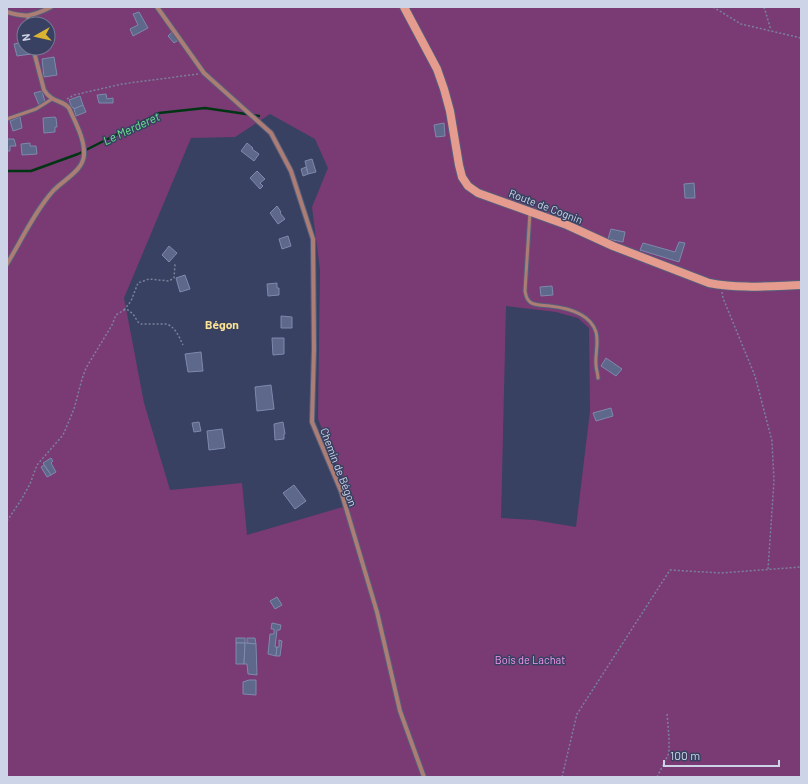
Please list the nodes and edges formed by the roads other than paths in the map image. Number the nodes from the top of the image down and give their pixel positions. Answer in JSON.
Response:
{"nodes":[{"id":1,"x":51,"y":7,"type":"edge"},
{"id":2,"x":157,"y":7,"type":"edge"},
{"id":3,"x":404,"y":7,"type":"edge"},
{"id":4,"x":7,"y":12,"type":"edge"},
{"id":5,"x":28,"y":16,"type":"edge"},
{"id":6,"x":32,"y":16,"type":"edge"},
{"id":7,"x":35,"y":56,"type":"edge"},
{"id":8,"x":52,"y":99,"type":"junction"},
{"id":9,"x":7,"y":119,"type":"edge"},
{"id":10,"x":530,"y":212,"type":"junction"},
{"id":11,"x":7,"y":264,"type":"edge"},
{"id":12,"x":801,"y":285,"type":"edge"},
{"id":13,"x":598,"y":378,"type":"dead end"},
{"id":14,"x":424,"y":777,"type":"edge"}],
"edges":[{"from":1,"to":6,"type":"street"},
{"from":2,"to":14,"type":"street","name":"Chemin de Bégon"},
{"from":3,"to":10,"type":"main road","name":"Route de Cognin"},
{"from":4,"to":5,"type":"street"},
{"from":7,"to":8,"type":"street"},
{"from":8,"to":9,"type":"lane"},
{"from":8,"to":11,"type":"street"},
{"from":10,"to":12,"type":"main road","name":"Route de Cognin"},
{"from":10,"to":13,"type":"lane"}]}
